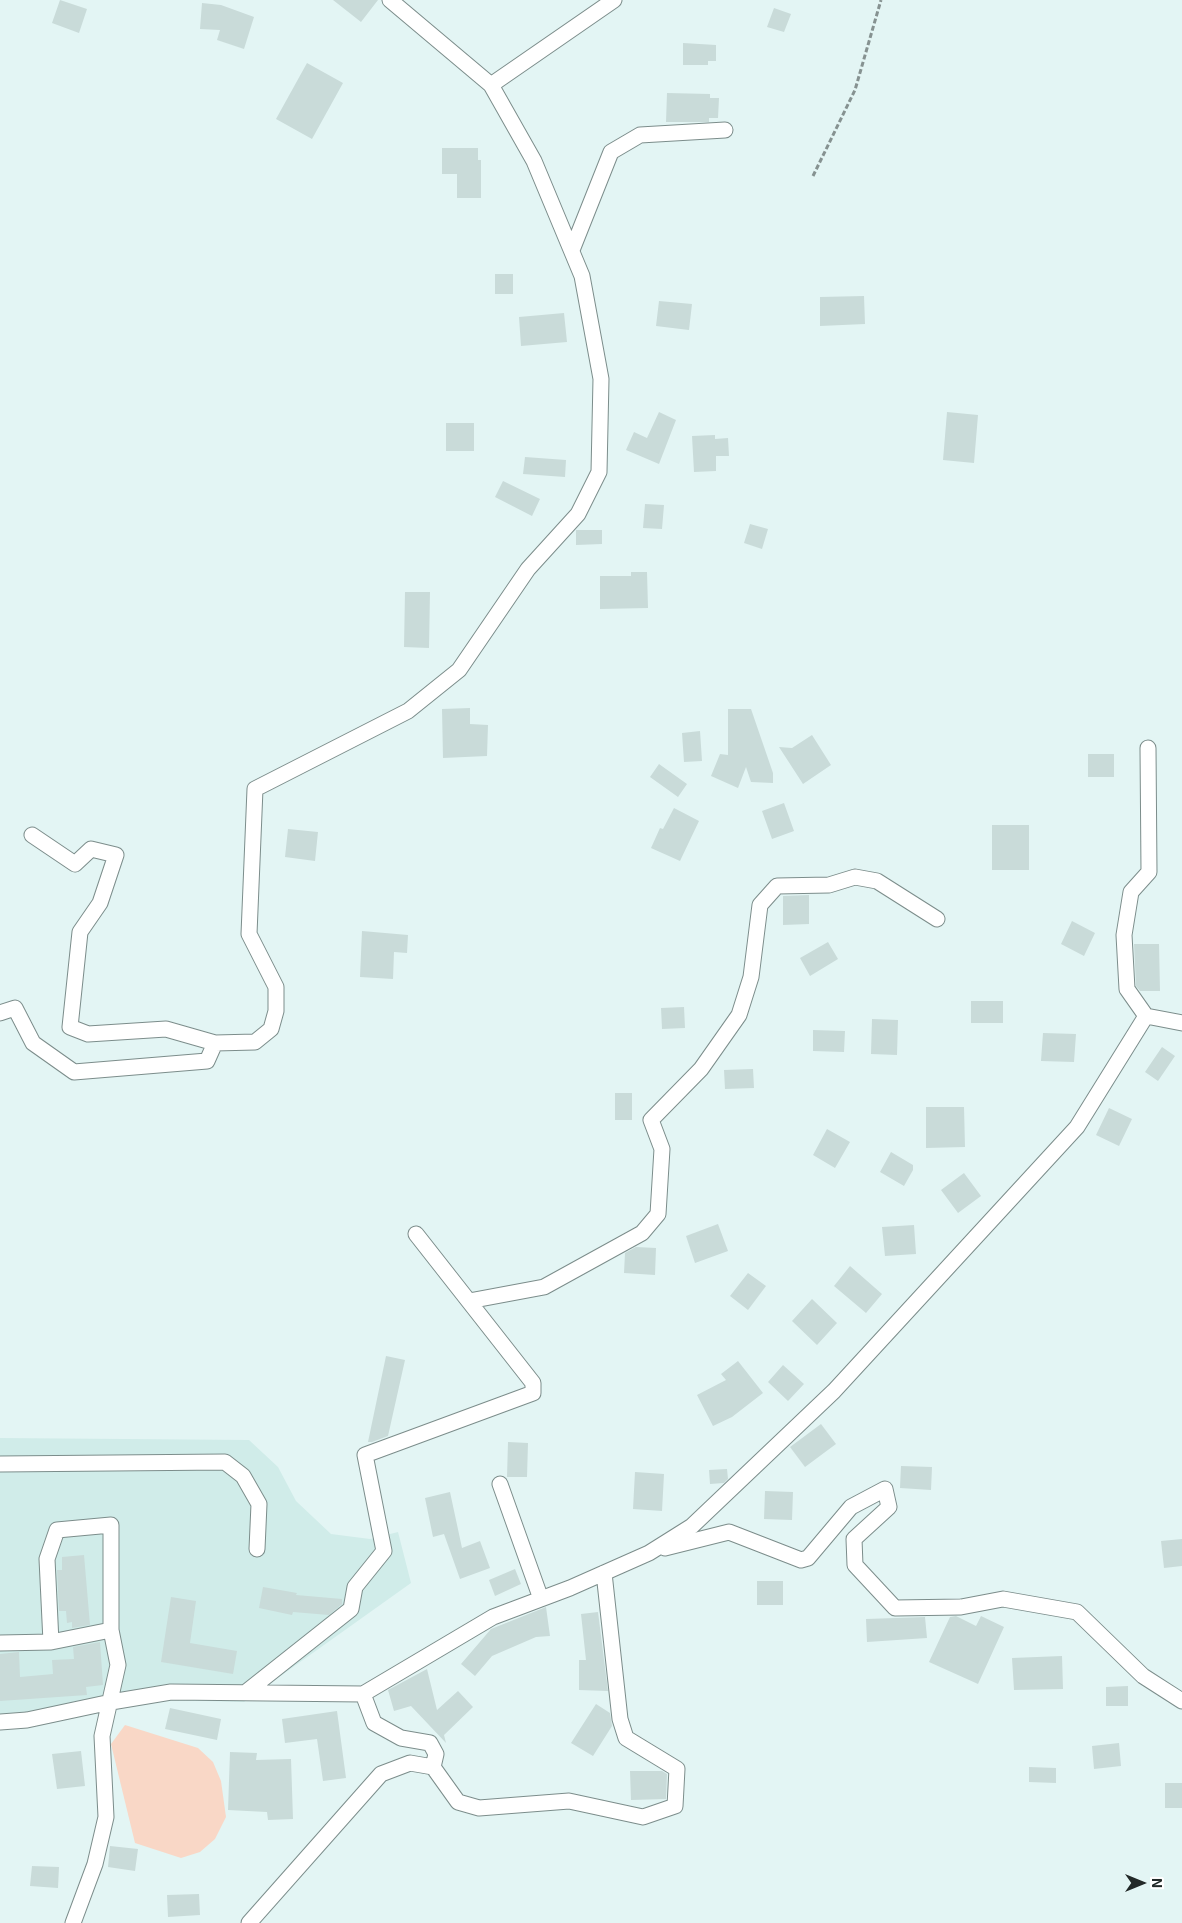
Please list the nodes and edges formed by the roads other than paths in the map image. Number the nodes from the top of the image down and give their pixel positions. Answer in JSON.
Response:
{"nodes":[{"id":1,"x":390,"y":0,"type":"edge"},
{"id":2,"x":614,"y":0,"type":"edge"},
{"id":3,"x":491,"y":85,"type":"junction"},
{"id":4,"x":725,"y":130,"type":"dead end"},
{"id":5,"x":572,"y":250,"type":"junction"},
{"id":6,"x":1148,"y":748,"type":"dead end"},
{"id":7,"x":32,"y":835,"type":"dead end"},
{"id":8,"x":937,"y":919,"type":"dead end"},
{"id":9,"x":0,"y":1013,"type":"edge"},
{"id":10,"x":1146,"y":1016,"type":"junction"},
{"id":11,"x":1182,"y":1023,"type":"edge"},
{"id":12,"x":215,"y":1043,"type":"junction"},
{"id":13,"x":416,"y":1234,"type":"dead end"},
{"id":14,"x":469,"y":1301,"type":"junction"},
{"id":15,"x":0,"y":1464,"type":"edge"},
{"id":16,"x":500,"y":1484,"type":"dead end"},
{"id":17,"x":257,"y":1549,"type":"dead end"},
{"id":18,"x":649,"y":1553,"type":"junction"},
{"id":19,"x":604,"y":1573,"type":"junction"},
{"id":20,"x":541,"y":1599,"type":"junction"},
{"id":21,"x":111,"y":1630,"type":"junction"},
{"id":22,"x":52,"y":1642,"type":"junction"},
{"id":23,"x":0,"y":1643,"type":"edge"},
{"id":24,"x":245,"y":1693,"type":"junction"},
{"id":25,"x":363,"y":1694,"type":"junction"},
{"id":26,"x":1182,"y":1701,"type":"edge"},
{"id":27,"x":111,"y":1702,"type":"junction"},
{"id":28,"x":0,"y":1722,"type":"edge"},
{"id":29,"x":433,"y":1767,"type":"junction"},
{"id":30,"x":73,"y":1923,"type":"edge"},
{"id":31,"x":249,"y":1923,"type":"edge"}],
"edges":[{"from":1,"to":3,"type":"street"},
{"from":2,"to":3,"type":"street"},
{"from":3,"to":5,"type":"street"},
{"from":4,"to":5,"type":"street"},
{"from":5,"to":12,"type":"street"},
{"from":6,"to":10,"type":"street"},
{"from":7,"to":12,"type":"street"},
{"from":8,"to":14,"type":"street"},
{"from":9,"to":12,"type":"street"},
{"from":10,"to":11,"type":"street"},
{"from":10,"to":18,"type":"street"},
{"from":13,"to":14,"type":"street"},
{"from":14,"to":24,"type":"street"},
{"from":15,"to":17,"type":"street"},
{"from":16,"to":20,"type":"street"},
{"from":18,"to":19,"type":"street"},
{"from":18,"to":26,"type":"street"},
{"from":19,"to":20,"type":"street"},
{"from":19,"to":29,"type":"street"},
{"from":20,"to":25,"type":"street"},
{"from":21,"to":22,"type":"street"},
{"from":21,"to":22,"type":"street"},
{"from":21,"to":27,"type":"street"},
{"from":22,"to":23,"type":"street"},
{"from":24,"to":25,"type":"street"},
{"from":24,"to":27,"type":"street"},
{"from":25,"to":29,"type":"street"},
{"from":27,"to":28,"type":"street"},
{"from":27,"to":30,"type":"street"},
{"from":29,"to":31,"type":"street"}]}
